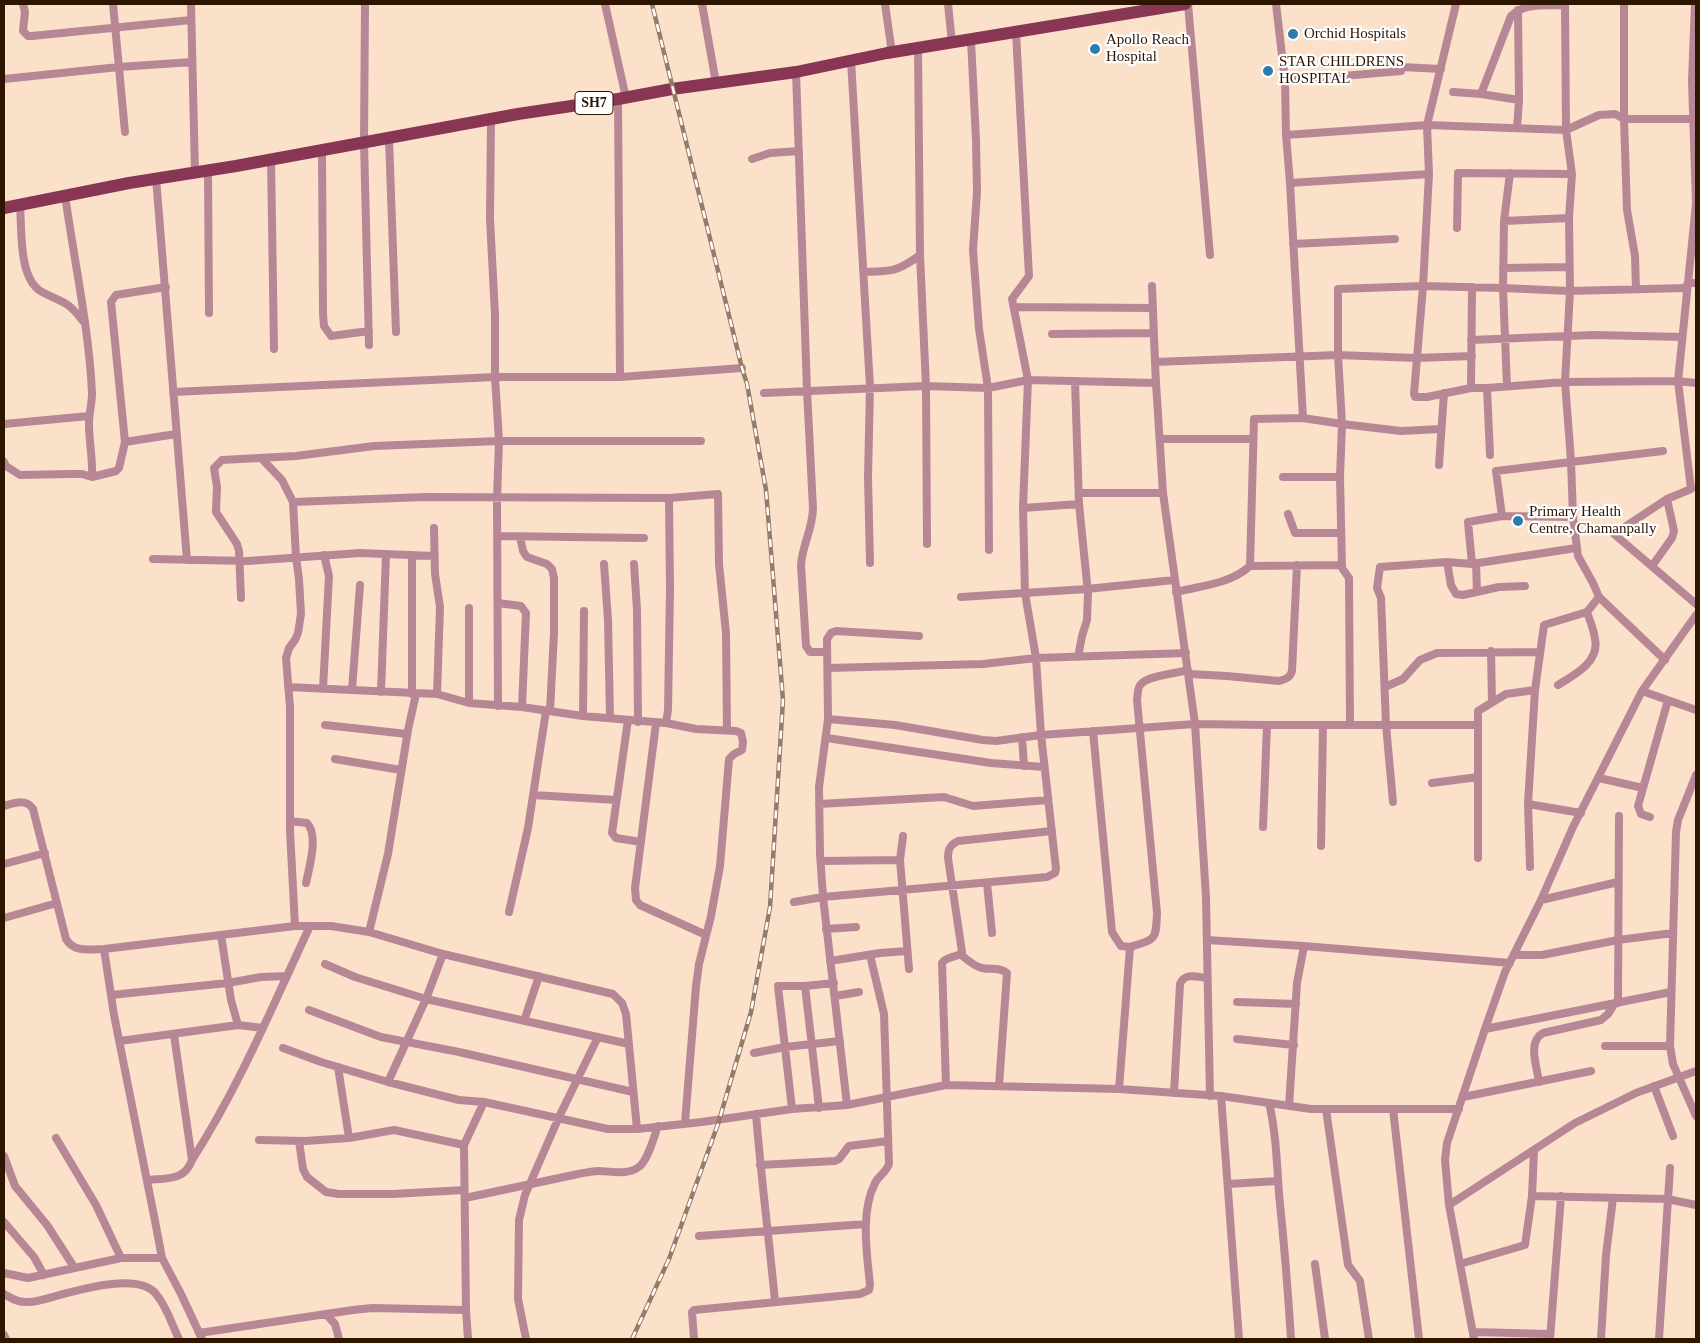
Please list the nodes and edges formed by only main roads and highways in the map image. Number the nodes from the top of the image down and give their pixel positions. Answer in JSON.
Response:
{"nodes":[{"id":1,"x":1187,"y":4,"type":"edge"},
{"id":2,"x":4,"y":208,"type":"edge"}],
"edges":[{"from":1,"to":2,"type":"main road","number":"SH7"}]}
